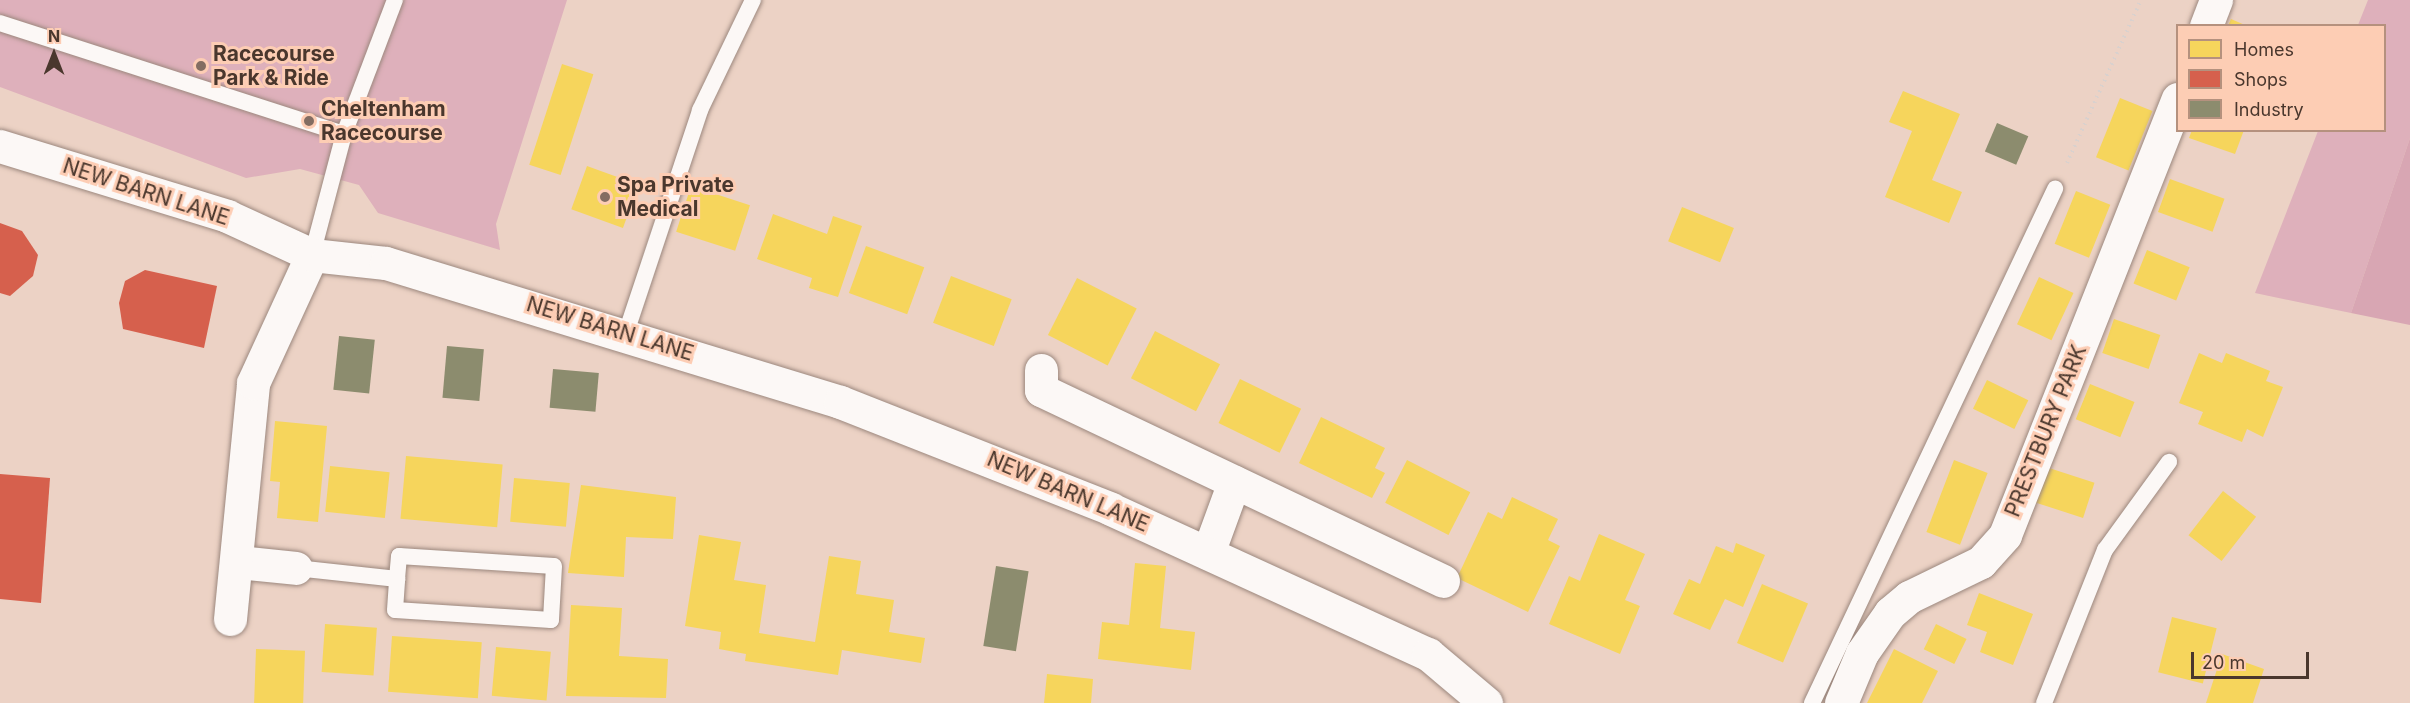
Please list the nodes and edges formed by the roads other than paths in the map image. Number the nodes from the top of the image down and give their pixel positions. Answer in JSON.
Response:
{"nodes":[{"id":1,"x":395,"y":0,"type":"edge"},
{"id":2,"x":753,"y":0,"type":"edge"},
{"id":3,"x":2216,"y":0,"type":"edge"},
{"id":4,"x":0,"y":23,"type":"edge"},
{"id":5,"x":2207,"y":24,"type":"edge"},
{"id":6,"x":2176,"y":104,"type":"edge"},
{"id":7,"x":344,"y":134,"type":"junction"},
{"id":8,"x":0,"y":146,"type":"edge"},
{"id":9,"x":2055,"y":189,"type":"road end"},
{"id":10,"x":312,"y":255,"type":"junction"},
{"id":11,"x":626,"y":333,"type":"junction"},
{"id":12,"x":1041,"y":370,"type":"dead end"},
{"id":13,"x":2169,"y":462,"type":"dead end"},
{"id":14,"x":1234,"y":482,"type":"junction"},
{"id":15,"x":1208,"y":553,"type":"junction"},
{"id":16,"x":238,"y":562,"type":"junction"},
{"id":17,"x":296,"y":568,"type":"joint"},
{"id":18,"x":397,"y":579,"type":"junction"},
{"id":19,"x":1443,"y":581,"type":"dead end"},
{"id":20,"x":230,"y":619,"type":"dead end"},
{"id":21,"x":1486,"y":703,"type":"edge"},
{"id":22,"x":1812,"y":703,"type":"edge"},
{"id":23,"x":1841,"y":703,"type":"edge"},
{"id":24,"x":2044,"y":703,"type":"edge"}],
"edges":[{"from":1,"to":7,"type":"lane"},
{"from":2,"to":11,"type":"lane"},
{"from":3,"to":5,"type":"street"},
{"from":4,"to":7,"type":"lane"},
{"from":6,"to":23,"type":"street","name":"PRESTBURY PARK"},
{"from":7,"to":10,"type":"lane"},
{"from":8,"to":10,"type":"street","name":"NEW BARN LANE"},
{"from":9,"to":22,"type":"lane"},
{"from":10,"to":11,"type":"street","name":"NEW BARN LANE"},
{"from":10,"to":16,"type":"street"},
{"from":11,"to":15,"type":"street","name":"NEW BARN LANE"},
{"from":12,"to":14,"type":"street"},
{"from":13,"to":24,"type":"lane"},
{"from":14,"to":15,"type":"street"},
{"from":14,"to":19,"type":"street"},
{"from":15,"to":21,"type":"street","name":"NEW BARN LANE"},
{"from":16,"to":17,"type":"street"},
{"from":16,"to":20,"type":"street"},
{"from":17,"to":18,"type":"lane"},
{"from":18,"to":18,"type":"lane"}]}
